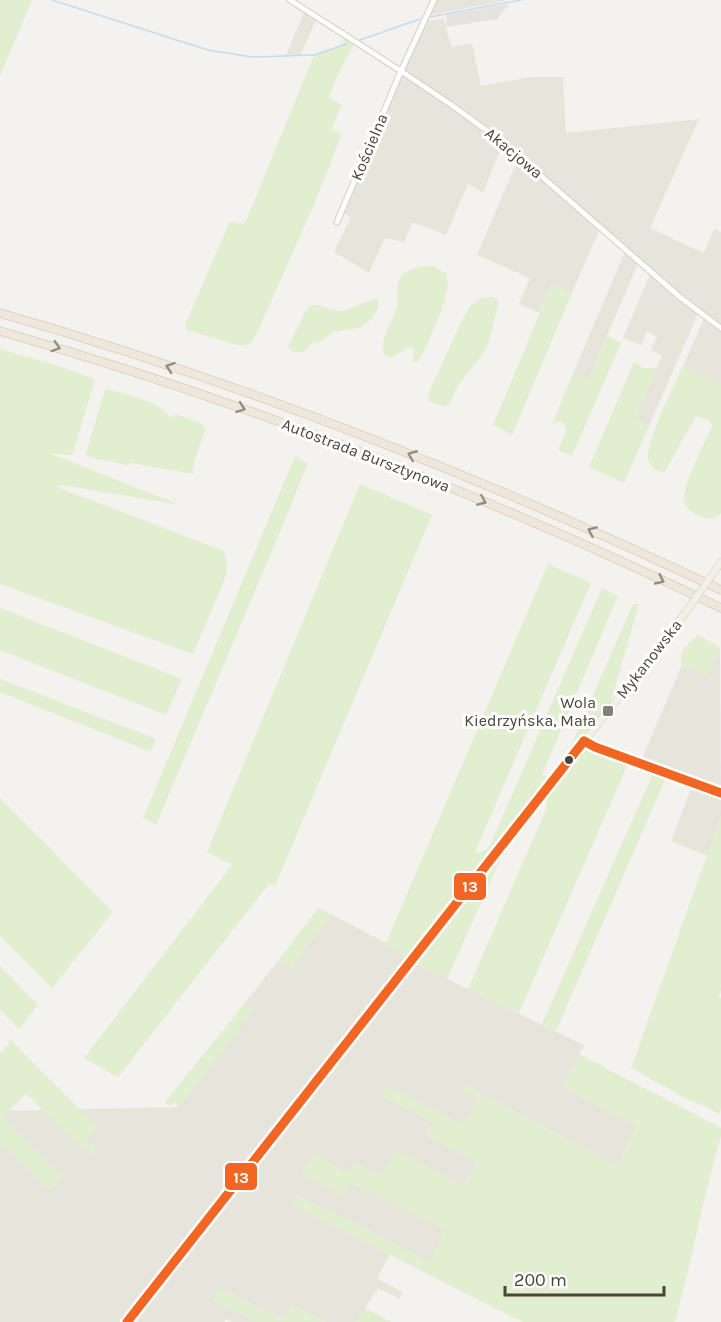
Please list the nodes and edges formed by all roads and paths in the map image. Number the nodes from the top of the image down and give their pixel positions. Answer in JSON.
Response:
{"nodes":[{"id":1,"x":290,"y":0,"type":"edge"},
{"id":2,"x":434,"y":0,"type":"edge"},
{"id":3,"x":401,"y":71,"type":"junction"},
{"id":4,"x":337,"y":222,"type":"dead end"},
{"id":5,"x":0,"y":314,"type":"edge"},
{"id":6,"x":721,"y":328,"type":"edge"},
{"id":7,"x":0,"y":330,"type":"edge"},
{"id":8,"x":721,"y":562,"type":"edge"},
{"id":9,"x":721,"y":591,"type":"edge"},
{"id":10,"x":721,"y":608,"type":"edge"},
{"id":11,"x":584,"y":741,"type":"junction"},
{"id":12,"x":721,"y":793,"type":"edge"},
{"id":13,"x":127,"y":1322,"type":"edge"}],
"edges":[{"from":1,"to":3,"type":"street","name":"Akacjowa"},
{"from":2,"to":3,"type":"street","name":"Kościelna"},
{"from":3,"to":4,"type":"street","name":"Kościelna"},
{"from":3,"to":6,"type":"street","name":"Akacjowa"},
{"from":9,"to":5,"type":"highway","name":"Autostrada Bursztynowa","one_way":true},
{"from":7,"to":10,"type":"highway","name":"Autostrada Bursztynowa","one_way":true},
{"from":8,"to":11,"type":"main road","name":"Mykanowska","bridge":true},
{"from":11,"to":12,"type":"street"},
{"from":11,"to":13,"type":"main road","name":"Mykanowska"}]}
